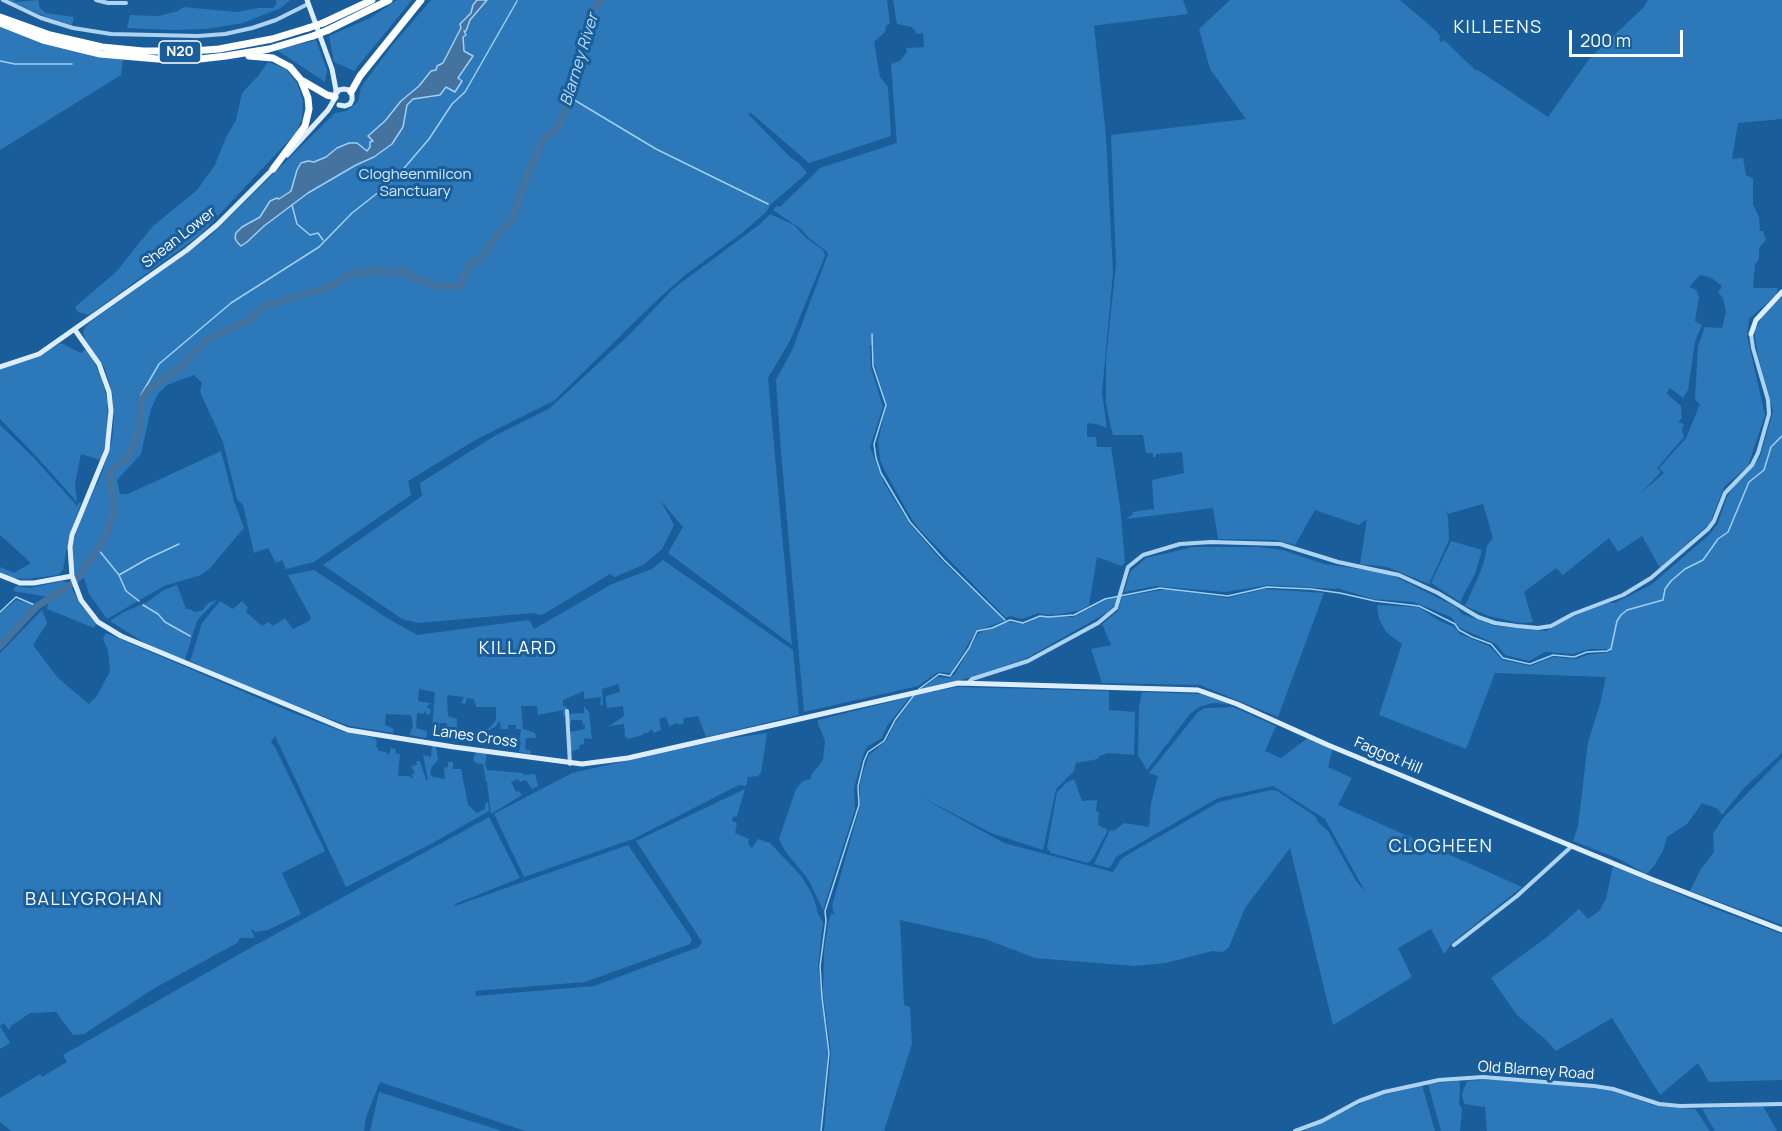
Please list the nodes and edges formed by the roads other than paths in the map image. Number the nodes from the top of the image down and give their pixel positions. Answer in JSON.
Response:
{"nodes":[{"id":1,"x":3,"y":0,"type":"edge"},
{"id":2,"x":96,"y":0,"type":"edge"},
{"id":3,"x":372,"y":0,"type":"edge"},
{"id":4,"x":389,"y":0,"type":"edge"},
{"id":5,"x":421,"y":0,"type":"edge"},
{"id":6,"x":308,"y":2,"type":"edge"},
{"id":7,"x":126,"y":3,"type":"dead end"},
{"id":8,"x":0,"y":16,"type":"edge"},
{"id":9,"x":0,"y":23,"type":"edge"},
{"id":10,"x":200,"y":59,"type":"junction"},
{"id":11,"x":332,"y":69,"type":"junction"},
{"id":12,"x":301,"y":80,"type":"junction"},
{"id":13,"x":348,"y":90,"type":"junction"},
{"id":14,"x":335,"y":97,"type":"junction"},
{"id":15,"x":339,"y":105,"type":"junction"},
{"id":16,"x":313,"y":128,"type":"junction"},
{"id":17,"x":273,"y":169,"type":"junction"},
{"id":18,"x":1782,"y":292,"type":"edge"},
{"id":19,"x":75,"y":330,"type":"junction"},
{"id":20,"x":1751,"y":334,"type":"joint"},
{"id":21,"x":0,"y":367,"type":"edge"},
{"id":22,"x":70,"y":569,"type":"junction"},
{"id":23,"x":0,"y":575,"type":"edge"},
{"id":24,"x":63,"y":578,"type":"junction"},
{"id":25,"x":72,"y":578,"type":"junction"},
{"id":26,"x":968,"y":683,"type":"junction"},
{"id":27,"x":567,"y":711,"type":"dead end"},
{"id":28,"x":570,"y":764,"type":"junction"},
{"id":29,"x":1572,"y":846,"type":"junction"},
{"id":30,"x":1782,"y":930,"type":"edge"},
{"id":31,"x":1454,"y":945,"type":"dead end"},
{"id":32,"x":1782,"y":1104,"type":"edge"},
{"id":33,"x":1295,"y":1131,"type":"edge"}],
"edges":[{"from":1,"to":6,"type":"street"},
{"from":2,"to":7,"type":"street"},
{"from":3,"to":8,"type":"highway","number":"N20","bridge":true},
{"from":4,"to":10,"type":"highway","number":"N20","bridge":true},
{"from":5,"to":13,"type":"highway"},
{"from":6,"to":11,"type":"street"},
{"from":9,"to":10,"type":"highway","number":"N20"},
{"from":10,"to":12,"type":"highway"},
{"from":11,"to":13,"type":"street"},
{"from":11,"to":14,"type":"street"},
{"from":12,"to":14,"type":"highway"},
{"from":12,"to":17,"type":"highway"},
{"from":13,"to":14,"type":"street"},
{"from":13,"to":15,"type":"street"},
{"from":14,"to":15,"type":"street"},
{"from":14,"to":16,"type":"street","name":"Shean Lower"},
{"from":15,"to":16,"type":"street","name":"Shean Lower"},
{"from":16,"to":17,"type":"street","name":"Shean Lower"},
{"from":17,"to":19,"type":"street","name":"Shean Lower"},
{"from":18,"to":20,"type":"street"},
{"from":19,"to":21,"type":"street","name":"Shean Lower"},
{"from":19,"to":22,"type":"street"},
{"from":20,"to":26,"type":"street"},
{"from":22,"to":24,"type":"street"},
{"from":22,"to":25,"type":"street"},
{"from":23,"to":24,"type":"street"},
{"from":24,"to":25,"type":"street"},
{"from":25,"to":28,"type":"street","name":"Lanes Cross"},
{"from":26,"to":28,"type":"street","name":"Lanes Cross"},
{"from":26,"to":29,"type":"street","name":"Faggot Hill"},
{"from":27,"to":28,"type":"street"},
{"from":29,"to":30,"type":"street","name":"Faggot Hill"},
{"from":29,"to":31,"type":"street"},
{"from":32,"to":33,"type":"street","name":"Old Blarney Road"}]}
